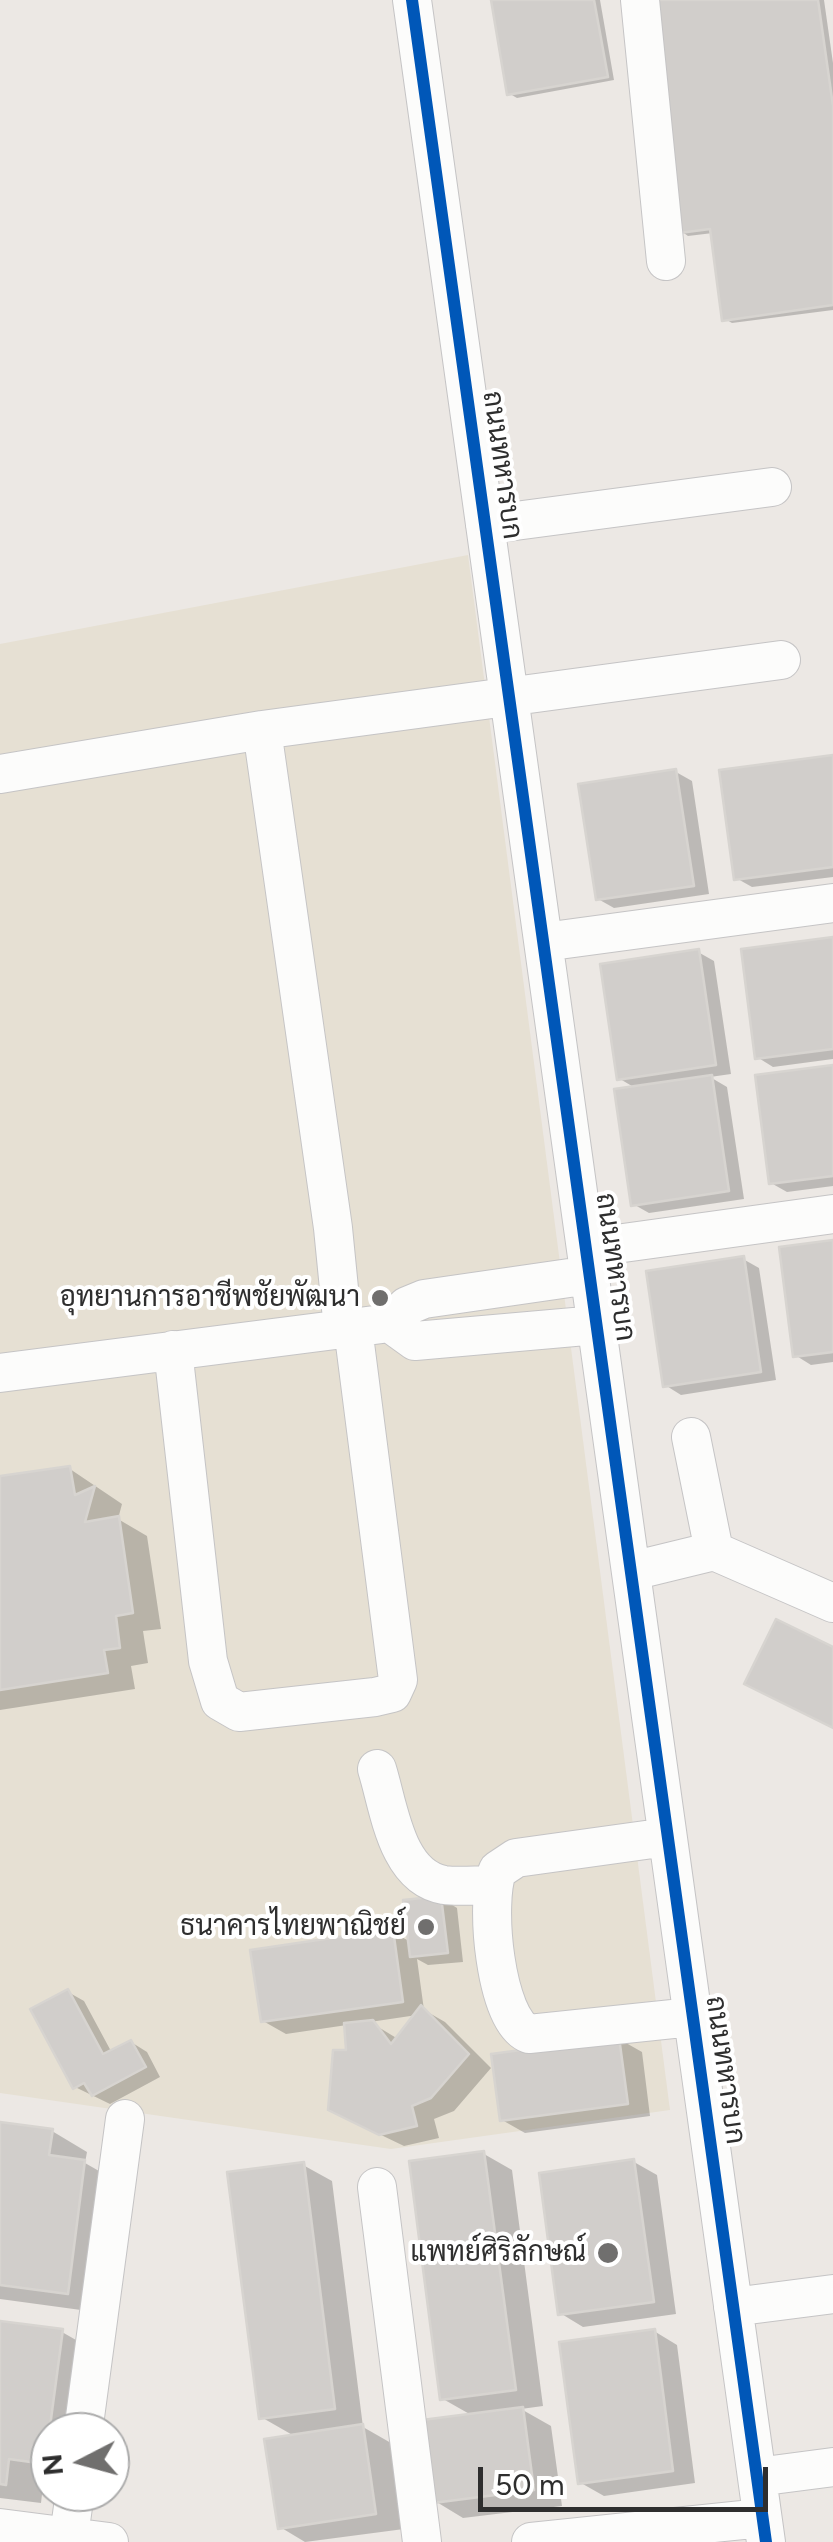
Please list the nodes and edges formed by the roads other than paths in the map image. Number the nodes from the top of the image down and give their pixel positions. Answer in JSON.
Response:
{"nodes":[{"id":1,"x":640,"y":0,"type":"edge"},
{"id":2,"x":416,"y":2,"type":"edge"},
{"id":3,"x":666,"y":261,"type":"dead end"},
{"id":4,"x":772,"y":488,"type":"dead end"},
{"id":5,"x":485,"y":525,"type":"junction"},
{"id":6,"x":781,"y":660,"type":"dead end"},
{"id":7,"x":508,"y":694,"type":"junction"},
{"id":8,"x":262,"y":730,"type":"junction"},
{"id":9,"x":0,"y":774,"type":"edge"},
{"id":10,"x":833,"y":903,"type":"edge"},
{"id":11,"x":544,"y":942,"type":"junction"},
{"id":12,"x":833,"y":1214,"type":"edge"},
{"id":13,"x":588,"y":1262,"type":"junction"},
{"id":14,"x":597,"y":1325,"type":"junction"},
{"id":15,"x":362,"y":1327,"type":"junction"},
{"id":16,"x":173,"y":1350,"type":"junction"},
{"id":17,"x":0,"y":1373,"type":"edge"},
{"id":18,"x":691,"y":1437,"type":"dead end"},
{"id":19,"x":714,"y":1551,"type":"junction"},
{"id":20,"x":632,"y":1571,"type":"junction"},
{"id":21,"x":833,"y":1603,"type":"edge"},
{"id":22,"x":376,"y":1769,"type":"dead end"},
{"id":23,"x":667,"y":1837,"type":"junction"},
{"id":24,"x":491,"y":1886,"type":"junction"},
{"id":25,"x":692,"y":2017,"type":"junction"},
{"id":26,"x":125,"y":2119,"type":"dead end"},
{"id":27,"x":378,"y":2187,"type":"dead end"},
{"id":28,"x":833,"y":2294,"type":"edge"},
{"id":29,"x":733,"y":2307,"type":"junction"},
{"id":30,"x":86,"y":2412,"type":"edge"},
{"id":31,"x":833,"y":2467,"type":"edge"},
{"id":32,"x":757,"y":2478,"type":"junction"},
{"id":33,"x":72,"y":2512,"type":"edge"},
{"id":34,"x":0,"y":2528,"type":"edge"},
{"id":35,"x":764,"y":2530,"type":"edge"},
{"id":36,"x":69,"y":2536,"type":"junction"},
{"id":37,"x":109,"y":2542,"type":"edge"},
{"id":38,"x":422,"y":2542,"type":"edge"},
{"id":39,"x":531,"y":2542,"type":"edge"}],
"edges":[{"from":1,"to":3,"type":"street"},
{"from":2,"to":5,"type":"street","name":"ถนนทหารบก"},
{"from":4,"to":5,"type":"street"},
{"from":5,"to":7,"type":"street","name":"ถนนทหารบก"},
{"from":6,"to":7,"type":"street"},
{"from":7,"to":8,"type":"street"},
{"from":7,"to":11,"type":"street","name":"ถนนทหารบก"},
{"from":8,"to":9,"type":"street"},
{"from":8,"to":15,"type":"street"},
{"from":10,"to":11,"type":"street"},
{"from":11,"to":13,"type":"street","name":"ถนนทหารบก"},
{"from":12,"to":13,"type":"street"},
{"from":13,"to":14,"type":"street","name":"ถนนทหารบก"},
{"from":13,"to":15,"type":"street"},
{"from":14,"to":15,"type":"street"},
{"from":14,"to":20,"type":"street","name":"ถนนทหารบก"},
{"from":15,"to":16,"type":"street"},
{"from":15,"to":16,"type":"street"},
{"from":16,"to":17,"type":"street"},
{"from":18,"to":19,"type":"street"},
{"from":19,"to":20,"type":"street"},
{"from":19,"to":21,"type":"street"},
{"from":20,"to":23,"type":"street","name":"ถนนทหารบก"},
{"from":22,"to":24,"type":"street"},
{"from":23,"to":24,"type":"street"},
{"from":23,"to":25,"type":"street","name":"ถนนทหารบก"},
{"from":24,"to":25,"type":"street"},
{"from":25,"to":29,"type":"street","name":"ถนนทหารบก"},
{"from":26,"to":30,"type":"street"},
{"from":27,"to":38,"type":"street"},
{"from":28,"to":29,"type":"street"},
{"from":29,"to":32,"type":"street","name":"ถนนทหารบก"},
{"from":31,"to":32,"type":"street"},
{"from":32,"to":35,"type":"street","name":"ถนนทหารบก"},
{"from":33,"to":36,"type":"street"},
{"from":34,"to":36,"type":"street"},
{"from":35,"to":39,"type":"street"},
{"from":36,"to":37,"type":"street"}]}
